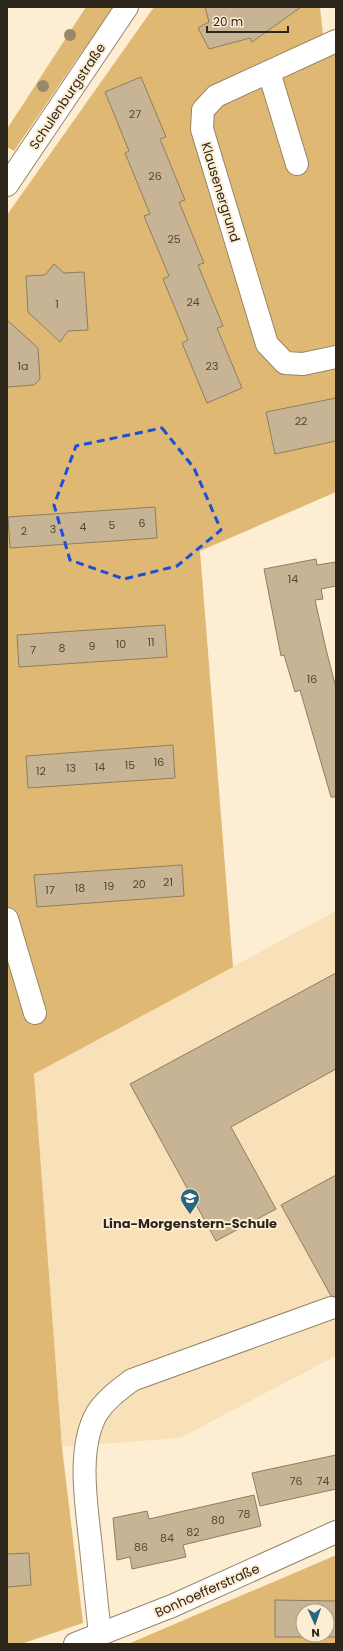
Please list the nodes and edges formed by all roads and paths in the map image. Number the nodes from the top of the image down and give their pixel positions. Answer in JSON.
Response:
{"nodes":[{"id":1,"x":127,"y":7,"type":"edge"},
{"id":2,"x":336,"y":41,"type":"edge"},
{"id":3,"x":269,"y":72,"type":"junction"},
{"id":4,"x":297,"y":164,"type":"dead end"},
{"id":5,"x":11,"y":171,"type":"edge"},
{"id":6,"x":336,"y":357,"type":"edge"},
{"id":7,"x":7,"y":919,"type":"edge"},
{"id":8,"x":35,"y":1013,"type":"dead end"},
{"id":9,"x":332,"y":1308,"type":"dead end"},
{"id":10,"x":336,"y":1532,"type":"edge"},
{"id":11,"x":100,"y":1635,"type":"junction"},
{"id":12,"x":75,"y":1644,"type":"edge"}],
"edges":[{"from":1,"to":5,"type":"street","name":"Schulenburgstraße"},
{"from":2,"to":3,"type":"street","name":"Klausenergrund"},
{"from":3,"to":4,"type":"street"},
{"from":3,"to":6,"type":"street","name":"Klausenergrund"},
{"from":7,"to":8,"type":"street"},
{"from":9,"to":11,"type":"street"},
{"from":10,"to":11,"type":"street","name":"Bonhoefferstraße"},
{"from":11,"to":12,"type":"street","name":"Bonhoefferstraße"}]}
